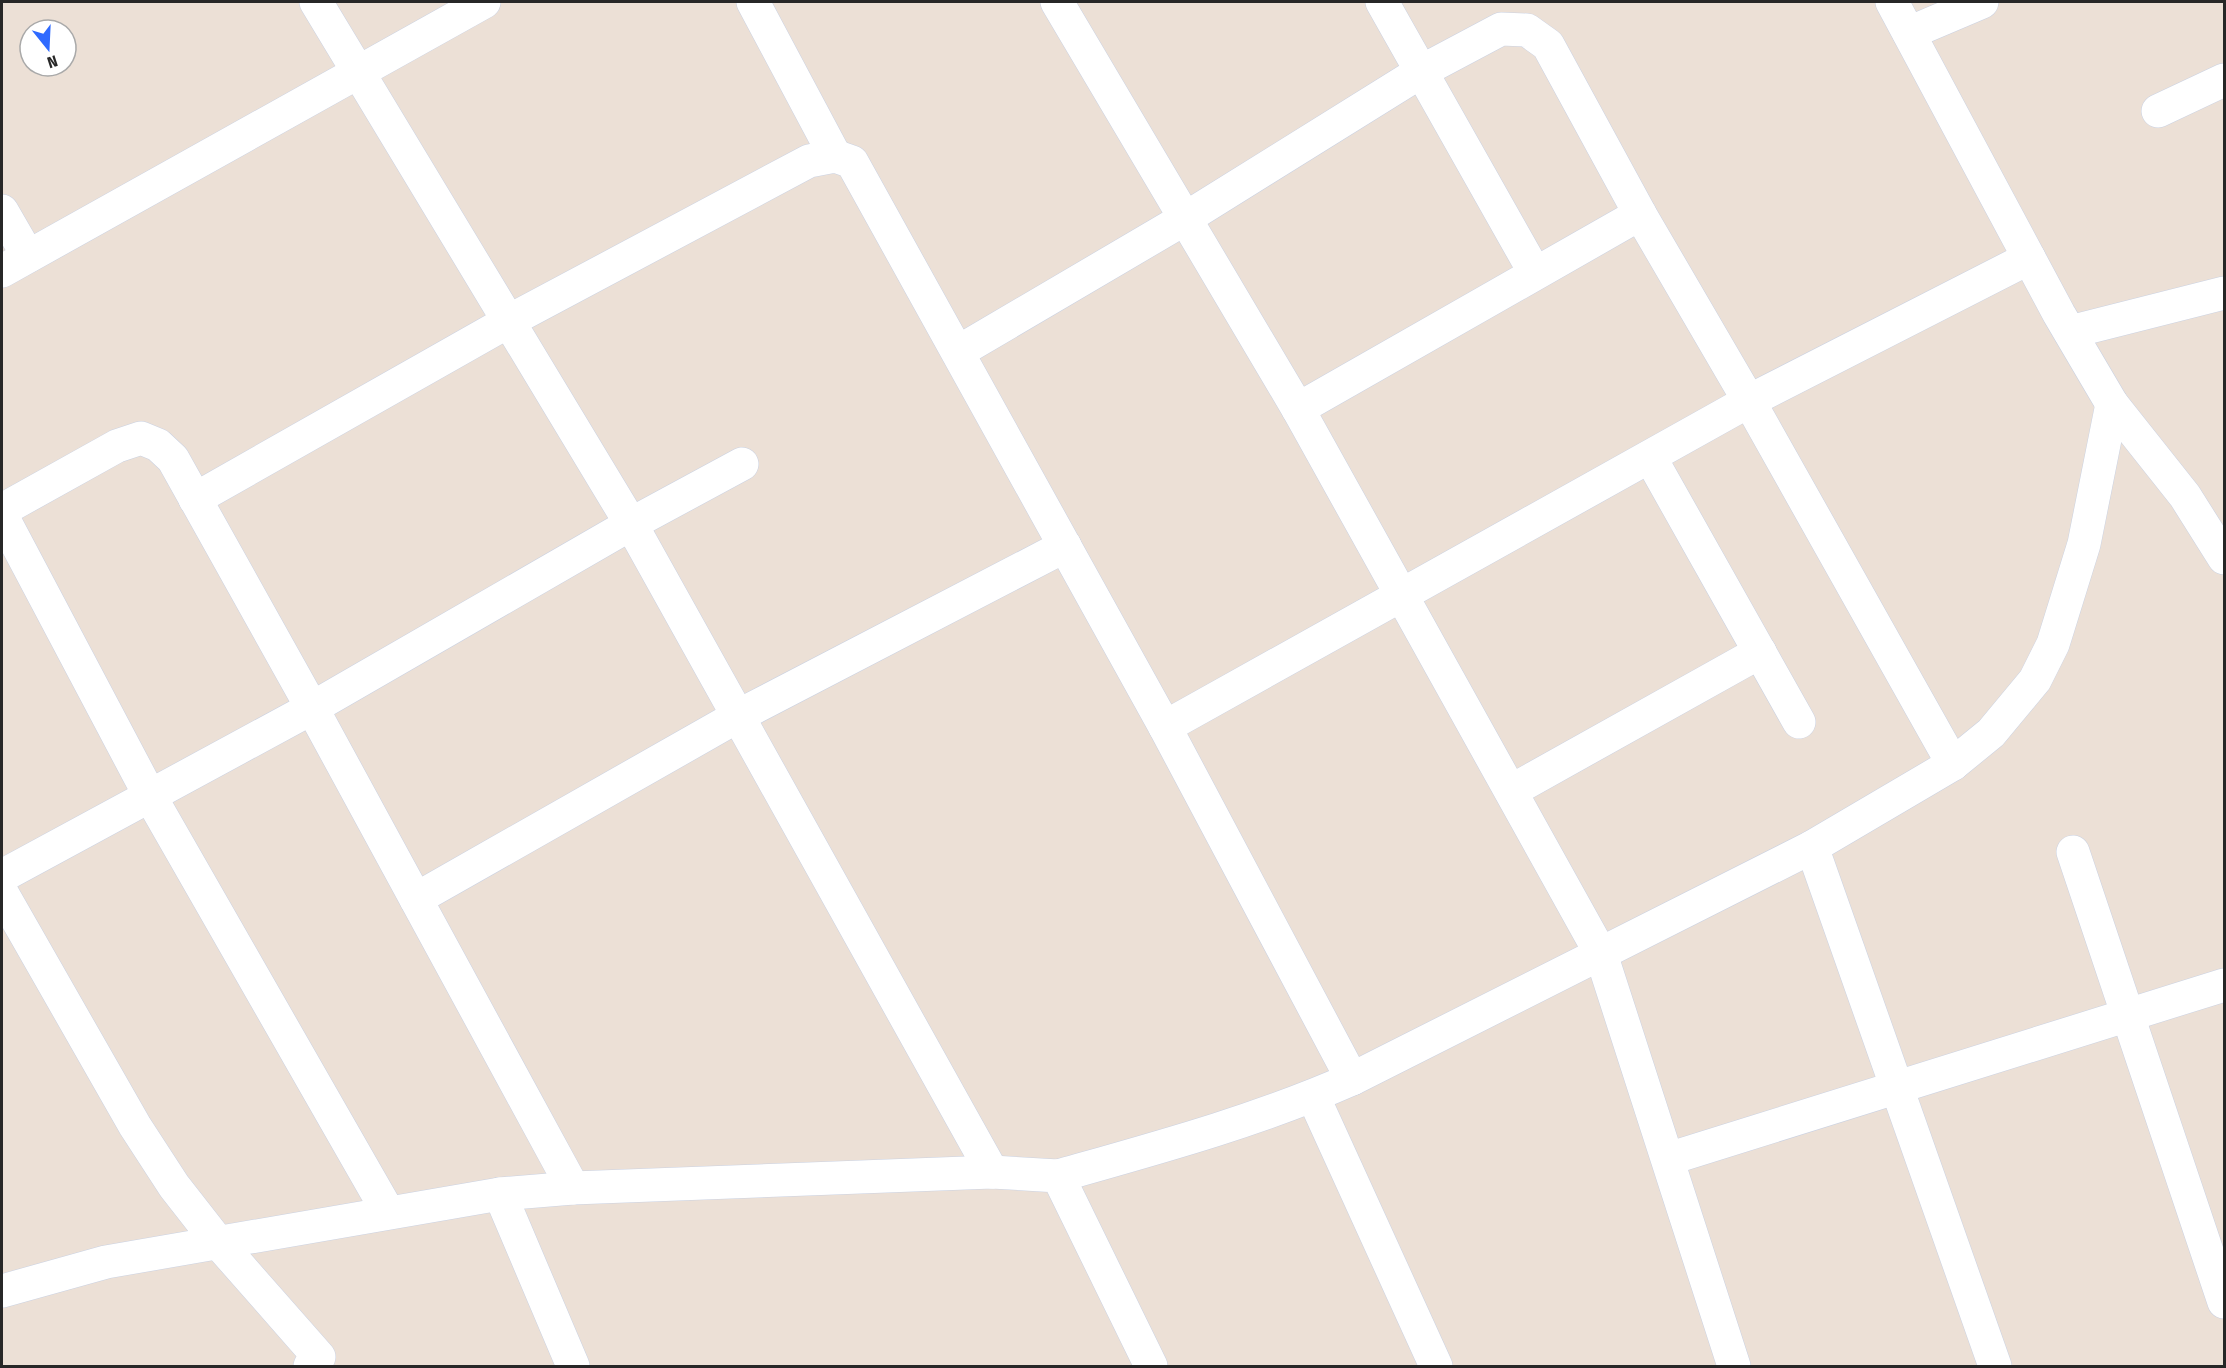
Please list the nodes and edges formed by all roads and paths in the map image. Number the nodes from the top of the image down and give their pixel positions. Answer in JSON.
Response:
{"nodes":[{"id":1,"x":316,"y":2,"type":"edge"},
{"id":2,"x":484,"y":2,"type":"edge"},
{"id":3,"x":753,"y":2,"type":"edge"},
{"id":4,"x":1057,"y":2,"type":"edge"},
{"id":5,"x":1382,"y":2,"type":"edge"},
{"id":6,"x":1892,"y":2,"type":"edge"},
{"id":7,"x":1982,"y":2,"type":"edge"},
{"id":8,"x":1909,"y":33,"type":"junction"},
{"id":9,"x":358,"y":71,"type":"junction"},
{"id":10,"x":1422,"y":71,"type":"junction"},
{"id":11,"x":2224,"y":80,"type":"edge"},
{"id":12,"x":2158,"y":111,"type":"dead end"},
{"id":13,"x":835,"y":156,"type":"junction"},
{"id":14,"x":2,"y":211,"type":"edge"},
{"id":15,"x":1640,"y":214,"type":"junction"},
{"id":16,"x":1186,"y":218,"type":"junction"},
{"id":17,"x":2029,"y":258,"type":"junction"},
{"id":18,"x":15,"y":263,"type":"edge"},
{"id":19,"x":1536,"y":273,"type":"junction"},
{"id":20,"x":2224,"y":293,"type":"edge"},
{"id":21,"x":509,"y":321,"type":"junction"},
{"id":22,"x":2070,"y":332,"type":"junction"},
{"id":23,"x":958,"y":352,"type":"junction"},
{"id":24,"x":1749,"y":401,"type":"junction"},
{"id":25,"x":2112,"y":405,"type":"junction"},
{"id":26,"x":1298,"y":409,"type":"junction"},
{"id":27,"x":1650,"y":457,"type":"junction"},
{"id":28,"x":742,"y":464,"type":"dead end"},
{"id":29,"x":195,"y":499,"type":"junction"},
{"id":30,"x":2,"y":510,"type":"edge"},
{"id":31,"x":2,"y":516,"type":"edge"},
{"id":32,"x":632,"y":524,"type":"junction"},
{"id":33,"x":1065,"y":546,"type":"junction"},
{"id":34,"x":2224,"y":558,"type":"edge"},
{"id":35,"x":1402,"y":596,"type":"junction"},
{"id":36,"x":1760,"y":652,"type":"junction"},
{"id":37,"x":312,"y":708,"type":"junction"},
{"id":38,"x":738,"y":716,"type":"junction"},
{"id":39,"x":1799,"y":722,"type":"dead end"},
{"id":40,"x":1165,"y":727,"type":"junction"},
{"id":41,"x":1953,"y":764,"type":"junction"},
{"id":42,"x":1510,"y":791,"type":"junction"},
{"id":43,"x":150,"y":796,"type":"junction"},
{"id":44,"x":1812,"y":847,"type":"junction"},
{"id":45,"x":2073,"y":852,"type":"dead end"},
{"id":46,"x":2,"y":876,"type":"edge"},
{"id":47,"x":2,"y":893,"type":"edge"},
{"id":48,"x":416,"y":899,"type":"junction"},
{"id":49,"x":1601,"y":954,"type":"junction"},
{"id":50,"x":2224,"y":985,"type":"edge"},
{"id":51,"x":2128,"y":1016,"type":"junction"},
{"id":52,"x":1352,"y":1079,"type":"junction"},
{"id":53,"x":1897,"y":1087,"type":"junction"},
{"id":54,"x":1312,"y":1096,"type":"junction"},
{"id":55,"x":1668,"y":1159,"type":"junction"},
{"id":56,"x":992,"y":1172,"type":"junction"},
{"id":57,"x":1058,"y":1176,"type":"junction"},
{"id":58,"x":573,"y":1188,"type":"junction"},
{"id":59,"x":500,"y":1194,"type":"junction"},
{"id":60,"x":388,"y":1212,"type":"junction"},
{"id":61,"x":217,"y":1241,"type":"junction"},
{"id":62,"x":2,"y":1291,"type":"edge"},
{"id":63,"x":2224,"y":1302,"type":"edge"},
{"id":64,"x":318,"y":1363,"type":"edge"},
{"id":65,"x":573,"y":1366,"type":"edge"},
{"id":66,"x":1151,"y":1366,"type":"edge"},
{"id":67,"x":1436,"y":1366,"type":"edge"},
{"id":68,"x":1734,"y":1366,"type":"edge"},
{"id":69,"x":1995,"y":1366,"type":"edge"}],
"edges":[{"from":1,"to":9,"type":"street"},
{"from":2,"to":9,"type":"street"},
{"from":3,"to":13,"type":"street"},
{"from":4,"to":16,"type":"street"},
{"from":5,"to":10,"type":"street"},
{"from":6,"to":8,"type":"street"},
{"from":7,"to":8,"type":"street"},
{"from":8,"to":17,"type":"street"},
{"from":9,"to":18,"type":"street"},
{"from":9,"to":21,"type":"street"},
{"from":10,"to":15,"type":"street"},
{"from":10,"to":16,"type":"street"},
{"from":10,"to":19,"type":"street"},
{"from":11,"to":12,"type":"street"},
{"from":13,"to":21,"type":"street"},
{"from":13,"to":23,"type":"street"},
{"from":14,"to":18,"type":"street"},
{"from":15,"to":19,"type":"street"},
{"from":15,"to":24,"type":"street"},
{"from":16,"to":23,"type":"street"},
{"from":16,"to":26,"type":"street"},
{"from":17,"to":22,"type":"street"},
{"from":17,"to":24,"type":"street"},
{"from":19,"to":26,"type":"street"},
{"from":20,"to":22,"type":"street"},
{"from":21,"to":29,"type":"street"},
{"from":21,"to":32,"type":"street"},
{"from":22,"to":25,"type":"street"},
{"from":23,"to":33,"type":"street"},
{"from":24,"to":27,"type":"street"},
{"from":24,"to":41,"type":"street"},
{"from":25,"to":34,"type":"street"},
{"from":25,"to":41,"type":"street"},
{"from":26,"to":35,"type":"street"},
{"from":27,"to":35,"type":"street"},
{"from":27,"to":36,"type":"street"},
{"from":28,"to":32,"type":"street"},
{"from":29,"to":30,"type":"street"},
{"from":29,"to":37,"type":"street"},
{"from":31,"to":43,"type":"street"},
{"from":32,"to":37,"type":"street"},
{"from":32,"to":38,"type":"street"},
{"from":33,"to":38,"type":"street"},
{"from":33,"to":40,"type":"street"},
{"from":35,"to":40,"type":"street"},
{"from":35,"to":42,"type":"street"},
{"from":36,"to":39,"type":"street"},
{"from":36,"to":42,"type":"street"},
{"from":37,"to":43,"type":"street"},
{"from":37,"to":48,"type":"street"},
{"from":38,"to":48,"type":"street"},
{"from":38,"to":56,"type":"street"},
{"from":40,"to":52,"type":"street"},
{"from":41,"to":44,"type":"street"},
{"from":42,"to":49,"type":"street"},
{"from":43,"to":46,"type":"street"},
{"from":43,"to":60,"type":"street"},
{"from":44,"to":49,"type":"street"},
{"from":44,"to":53,"type":"street"},
{"from":45,"to":51,"type":"street"},
{"from":47,"to":61,"type":"street"},
{"from":48,"to":58,"type":"street"},
{"from":49,"to":52,"type":"street"},
{"from":49,"to":55,"type":"street"},
{"from":50,"to":51,"type":"street"},
{"from":51,"to":53,"type":"street"},
{"from":51,"to":63,"type":"street"},
{"from":52,"to":54,"type":"street"},
{"from":53,"to":55,"type":"street"},
{"from":53,"to":69,"type":"street"},
{"from":54,"to":57,"type":"street"},
{"from":54,"to":67,"type":"street"},
{"from":55,"to":68,"type":"street"},
{"from":56,"to":57,"type":"street"},
{"from":56,"to":58,"type":"street"},
{"from":57,"to":66,"type":"street"},
{"from":58,"to":59,"type":"street"},
{"from":59,"to":60,"type":"street"},
{"from":59,"to":65,"type":"street"},
{"from":60,"to":61,"type":"street"},
{"from":61,"to":62,"type":"street"},
{"from":61,"to":64,"type":"street"}]}
